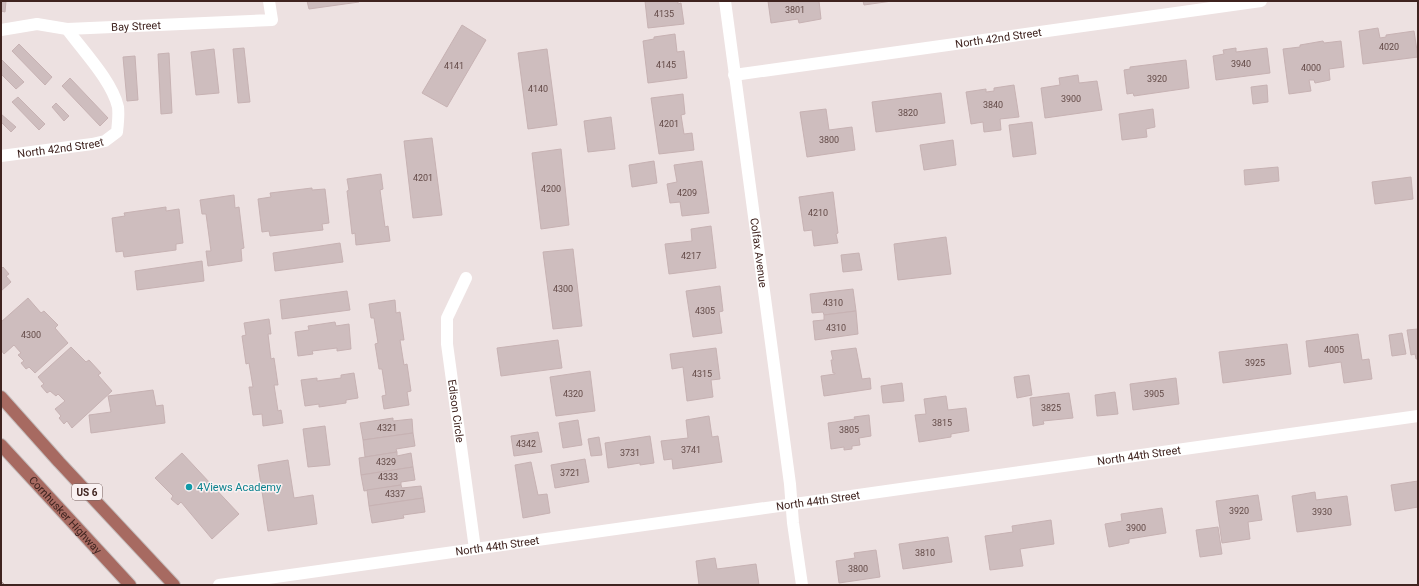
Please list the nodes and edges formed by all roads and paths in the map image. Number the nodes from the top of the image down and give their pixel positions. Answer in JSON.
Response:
{"nodes":[{"id":1,"x":269,"y":1,"type":"edge"},
{"id":2,"x":725,"y":1,"type":"edge"},
{"id":3,"x":1261,"y":1,"type":"edge"},
{"id":4,"x":67,"y":29,"type":"junction"},
{"id":5,"x":1,"y":30,"type":"edge"},
{"id":6,"x":734,"y":75,"type":"junction"},
{"id":7,"x":1,"y":156,"type":"edge"},
{"id":8,"x":466,"y":278,"type":"dead end"},
{"id":9,"x":1,"y":397,"type":"edge"},
{"id":10,"x":1418,"y":416,"type":"edge"},
{"id":11,"x":1,"y":445,"type":"edge"},
{"id":12,"x":792,"y":504,"type":"junction"},
{"id":13,"x":475,"y":549,"type":"junction"},
{"id":14,"x":130,"y":585,"type":"edge"},
{"id":15,"x":174,"y":585,"type":"edge"},
{"id":16,"x":219,"y":585,"type":"edge"},
{"id":17,"x":802,"y":585,"type":"edge"}],
"edges":[{"from":1,"to":4,"type":"street","name":"Bay Street"},
{"from":2,"to":6,"type":"street","name":"Colfax Avenue"},
{"from":3,"to":6,"type":"street","name":"North 42nd Street"},
{"from":4,"to":5,"type":"street","name":"Bay Street"},
{"from":4,"to":7,"type":"street","name":"North 42nd Street"},
{"from":6,"to":12,"type":"street","name":"Colfax Avenue"},
{"from":8,"to":13,"type":"street","name":"Edison Circle"},
{"from":9,"to":15,"type":"main road","number":"US 6"},
{"from":10,"to":12,"type":"street","name":"North 44th Street"},
{"from":11,"to":14,"type":"main road","name":"Cornhusker Highway","number":"US 6"},
{"from":12,"to":13,"type":"street","name":"North 44th Street"},
{"from":12,"to":17,"type":"street","name":"Colfax Avenue"},
{"from":13,"to":16,"type":"street","name":"North 44th Street"}]}
